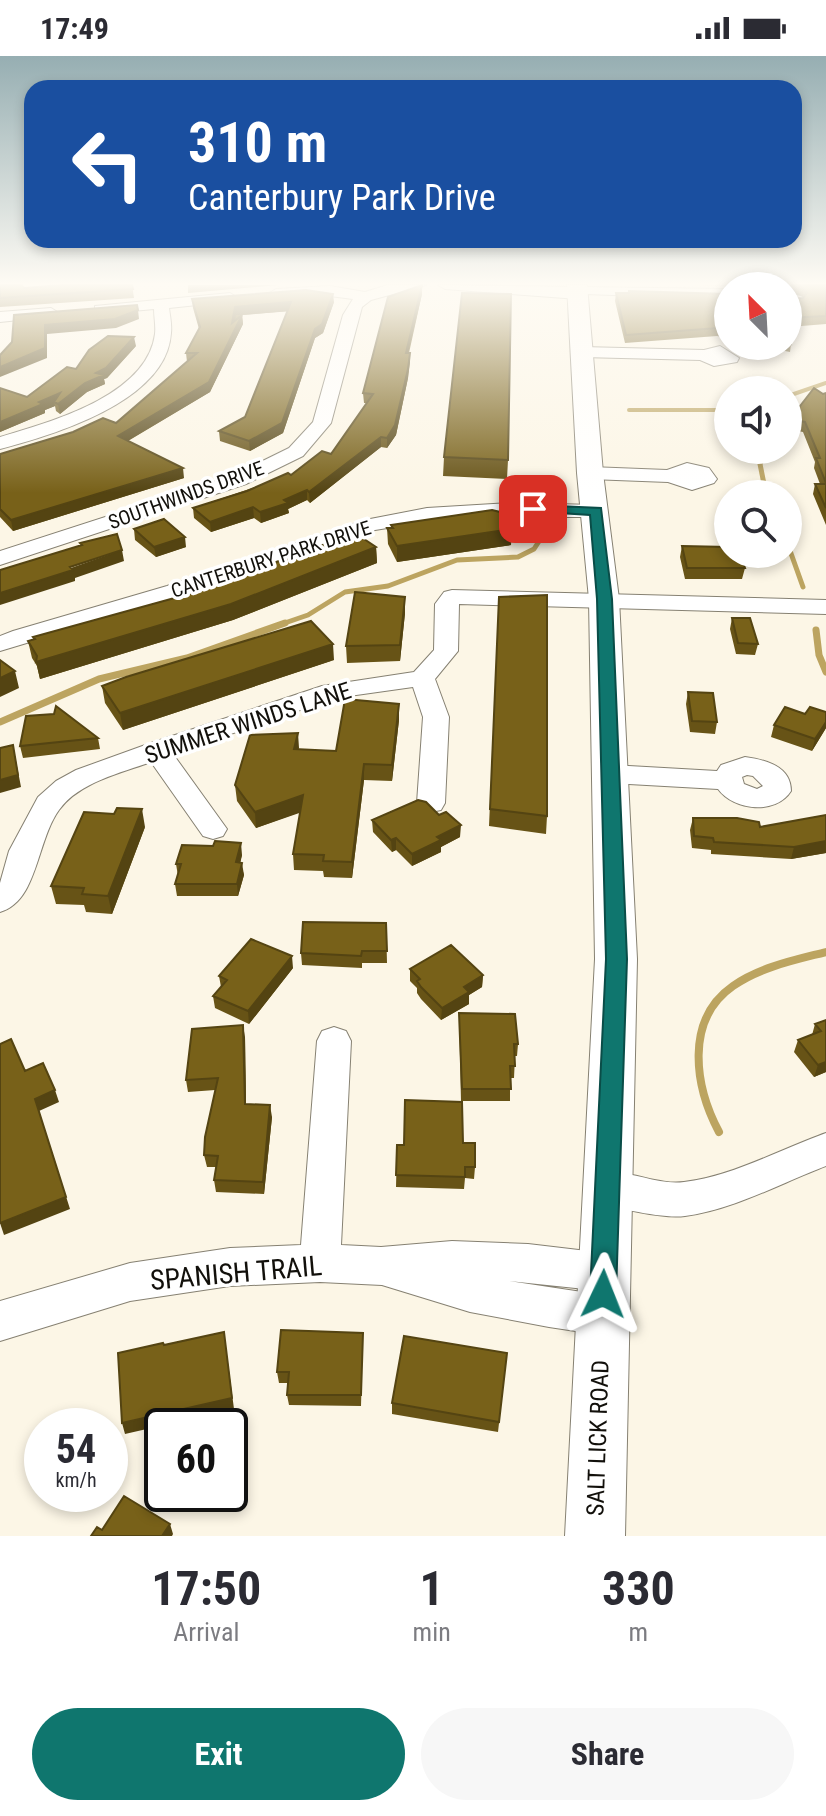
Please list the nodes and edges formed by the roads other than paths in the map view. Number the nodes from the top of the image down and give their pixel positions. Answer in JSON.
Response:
{"nodes":[{"id":1,"x":156,"y":354,"type":"edge"},
{"id":2,"x":341,"y":354,"type":"edge"},
{"id":3,"x":582,"y":354,"type":"edge"},
{"id":4,"x":666,"y":354,"type":"edge"},
{"id":5,"x":704,"y":355,"type":"dead end"},
{"id":6,"x":0,"y":443,"type":"edge"},
{"id":7,"x":590,"y":473,"type":"junction"},
{"id":8,"x":674,"y":476,"type":"dead end"},
{"id":9,"x":596,"y":511,"type":"junction"},
{"id":10,"x":0,"y":558,"type":"edge"},
{"id":11,"x":604,"y":599,"type":"junction"},
{"id":12,"x":826,"y":607,"type":"edge"},
{"id":13,"x":0,"y":644,"type":"edge"},
{"id":14,"x":422,"y":678,"type":"junction"},
{"id":15,"x":157,"y":750,"type":"junction"},
{"id":16,"x":611,"y":774,"type":"junction"},
{"id":17,"x":727,"y":781,"type":"dead end"},
{"id":18,"x":431,"y":803,"type":"edge"},
{"id":19,"x":213,"y":829,"type":"dead end"},
{"id":20,"x":0,"y":901,"type":"edge"},
{"id":21,"x":334,"y":1041,"type":"dead end"},
{"id":22,"x":826,"y":1149,"type":"edge"},
{"id":23,"x":606,"y":1188,"type":"junction"},
{"id":24,"x":320,"y":1263,"type":"junction"},
{"id":25,"x":603,"y":1294,"type":"junction"},
{"id":26,"x":0,"y":1321,"type":"edge"},
{"id":27,"x":595,"y":1536,"type":"edge"}],
"edges":[{"from":1,"to":6,"type":"street"},
{"from":2,"to":10,"type":"street","name":"SOUTHWINDS DRIVE"},
{"from":3,"to":7,"type":"main road","name":"SALT LICK ROAD"},
{"from":4,"to":5,"type":"street"},
{"from":7,"to":8,"type":"street"},
{"from":7,"to":9,"type":"main road","name":"SALT LICK ROAD"},
{"from":9,"to":11,"type":"main road","name":"SALT LICK ROAD"},
{"from":9,"to":13,"type":"street","name":"CANTERBURY PARK DRIVE"},
{"from":11,"to":12,"type":"street"},
{"from":11,"to":14,"type":"street"},
{"from":11,"to":16,"type":"main road","name":"SALT LICK ROAD"},
{"from":14,"to":15,"type":"street","name":"SUMMER WINDS LANE"},
{"from":14,"to":18,"type":"street"},
{"from":15,"to":19,"type":"street"},
{"from":15,"to":20,"type":"street","name":"SUMMER WINDS LANE"},
{"from":16,"to":17,"type":"street"},
{"from":16,"to":23,"type":"main road","name":"SALT LICK ROAD"},
{"from":21,"to":24,"type":"street"},
{"from":22,"to":23,"type":"street"},
{"from":23,"to":25,"type":"main road","name":"SALT LICK ROAD"},
{"from":24,"to":25,"type":"street","name":"SPANISH TRAIL"},
{"from":24,"to":26,"type":"street","name":"SPANISH TRAIL"},
{"from":25,"to":27,"type":"main road","name":"SALT LICK ROAD"}]}
